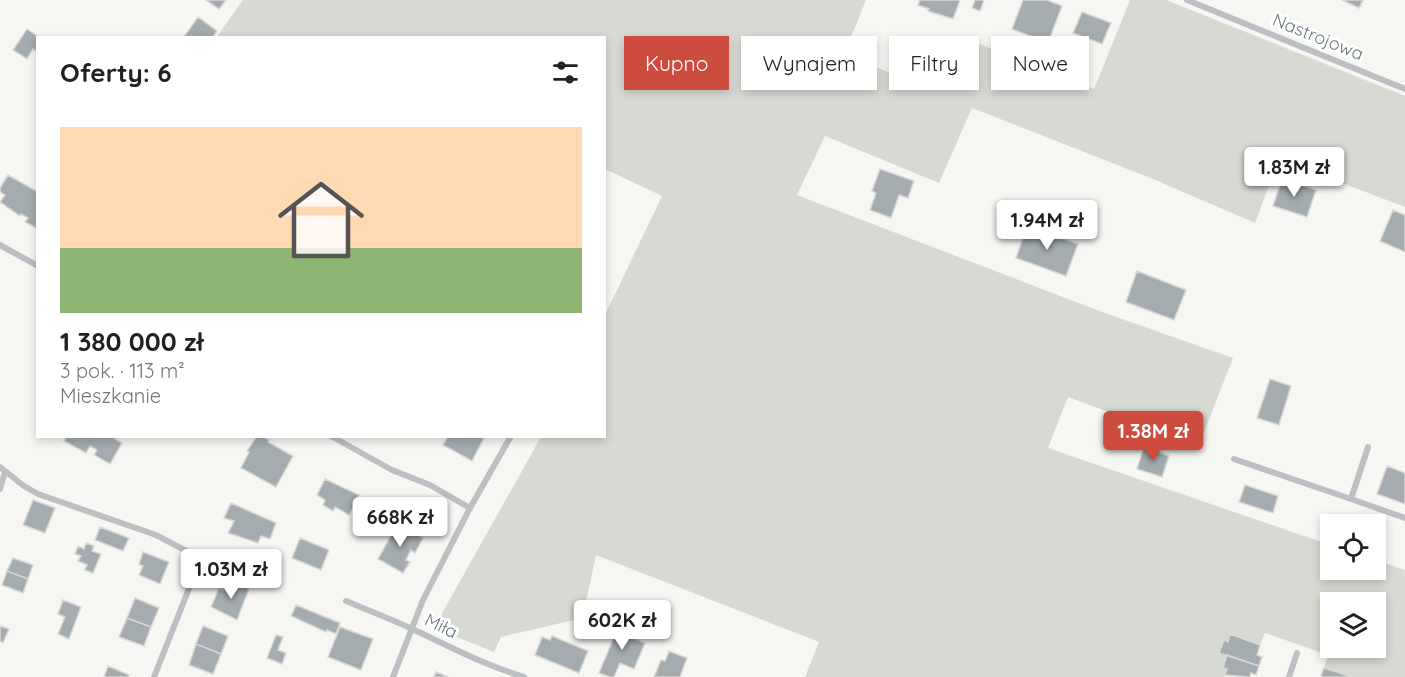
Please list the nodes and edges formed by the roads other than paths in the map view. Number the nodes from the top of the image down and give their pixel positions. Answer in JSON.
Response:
{"nodes":[{"id":1,"x":1187,"y":0,"type":"edge"},
{"id":2,"x":1405,"y":89,"type":"edge"},
{"id":3,"x":0,"y":245,"type":"edge"},
{"id":4,"x":36,"y":265,"type":"edge"},
{"id":5,"x":335,"y":438,"type":"edge"},
{"id":6,"x":510,"y":438,"type":"edge"},
{"id":7,"x":1368,"y":447,"type":"dead end"},
{"id":8,"x":1234,"y":459,"type":"dead end"},
{"id":9,"x":3,"y":470,"type":"edge"},
{"id":10,"x":0,"y":489,"type":"edge"},
{"id":11,"x":1351,"y":499,"type":"junction"},
{"id":12,"x":470,"y":508,"type":"junction"},
{"id":13,"x":1405,"y":518,"type":"edge"},
{"id":14,"x":346,"y":601,"type":"dead end"},
{"id":15,"x":412,"y":629,"type":"junction"},
{"id":16,"x":1297,"y":653,"type":"dead end"},
{"id":17,"x":154,"y":677,"type":"edge"},
{"id":18,"x":393,"y":677,"type":"edge"},
{"id":19,"x":524,"y":677,"type":"edge"},
{"id":20,"x":1289,"y":677,"type":"edge"}],
"edges":[{"from":1,"to":2,"type":"street","name":"Nastrojowa"},
{"from":3,"to":4,"type":"street"},
{"from":5,"to":12,"type":"street"},
{"from":6,"to":12,"type":"street"},
{"from":7,"to":11,"type":"street"},
{"from":8,"to":11,"type":"street"},
{"from":9,"to":10,"type":"street"},
{"from":9,"to":17,"type":"street"},
{"from":11,"to":13,"type":"street"},
{"from":12,"to":15,"type":"street"},
{"from":14,"to":15,"type":"street","name":"Miła"},
{"from":15,"to":18,"type":"street"},
{"from":15,"to":19,"type":"street","name":"Miła"},
{"from":16,"to":20,"type":"street"}]}
